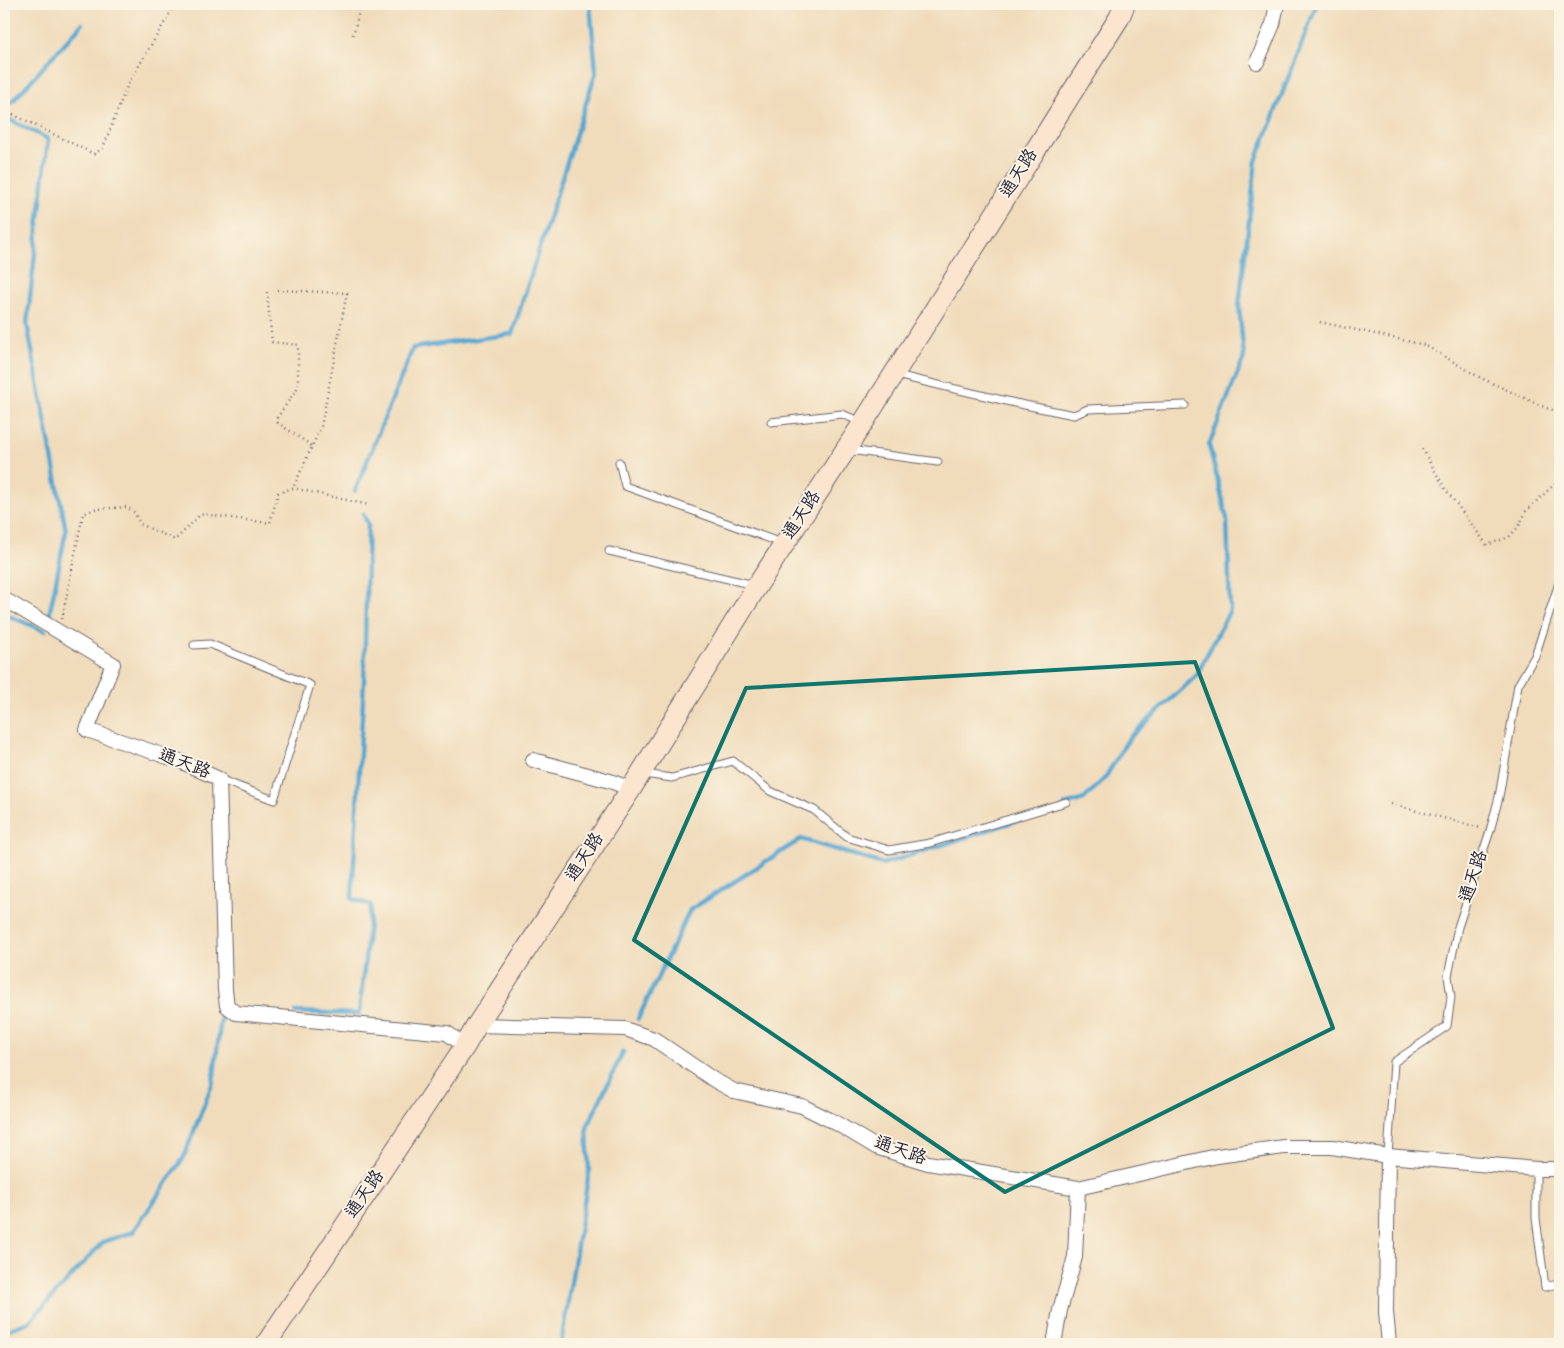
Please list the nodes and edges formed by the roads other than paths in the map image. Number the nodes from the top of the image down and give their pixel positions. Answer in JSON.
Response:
{"nodes":[{"id":1,"x":1125,"y":4,"type":"edge"},
{"id":2,"x":1277,"y":4,"type":"edge"},
{"id":3,"x":1257,"y":62,"type":"dead end"},
{"id":4,"x":893,"y":374,"type":"junction"},
{"id":5,"x":1185,"y":405,"type":"dead end"},
{"id":6,"x":771,"y":422,"type":"dead end"},
{"id":7,"x":864,"y":423,"type":"junction"},
{"id":8,"x":844,"y":453,"type":"junction"},
{"id":9,"x":618,"y":462,"type":"dead end"},
{"id":10,"x":938,"y":462,"type":"dead end"},
{"id":11,"x":784,"y":544,"type":"junction"},
{"id":12,"x":609,"y":551,"type":"dead end"},
{"id":13,"x":1560,"y":580,"type":"edge"},
{"id":14,"x":757,"y":586,"type":"junction"},
{"id":15,"x":4,"y":599,"type":"edge"},
{"id":16,"x":194,"y":645,"type":"dead end"},
{"id":17,"x":533,"y":760,"type":"dead end"},
{"id":18,"x":219,"y":779,"type":"junction"},
{"id":19,"x":636,"y":781,"type":"junction"},
{"id":20,"x":1066,"y":802,"type":"dead end"},
{"id":21,"x":477,"y":1025,"type":"junction"},
{"id":22,"x":465,"y":1046,"type":"junction"},
{"id":23,"x":1388,"y":1156,"type":"junction"},
{"id":24,"x":1536,"y":1169,"type":"junction"},
{"id":25,"x":1560,"y":1169,"type":"edge"},
{"id":26,"x":1078,"y":1188,"type":"junction"},
{"id":27,"x":1553,"y":1285,"type":"dead end"},
{"id":28,"x":266,"y":1344,"type":"edge"},
{"id":29,"x":1054,"y":1344,"type":"edge"},
{"id":30,"x":1388,"y":1344,"type":"edge"}],
"edges":[{"from":1,"to":4,"type":"street","name":"通天路"},
{"from":2,"to":3,"type":"street"},
{"from":4,"to":5,"type":"lane"},
{"from":4,"to":7,"type":"street","name":"通天路"},
{"from":6,"to":7,"type":"lane"},
{"from":7,"to":8,"type":"street","name":"通天路"},
{"from":8,"to":10,"type":"lane"},
{"from":8,"to":11,"type":"street","name":"通天路"},
{"from":9,"to":11,"type":"lane"},
{"from":11,"to":14,"type":"street","name":"通天路"},
{"from":12,"to":14,"type":"lane"},
{"from":13,"to":23,"type":"lane","name":"通天路"},
{"from":14,"to":19,"type":"street","name":"通天路"},
{"from":15,"to":18,"type":"street","name":"通天路"},
{"from":16,"to":18,"type":"lane"},
{"from":17,"to":19,"type":"street"},
{"from":18,"to":22,"type":"street","name":"通天路"},
{"from":19,"to":20,"type":"lane"},
{"from":19,"to":21,"type":"street","name":"通天路"},
{"from":21,"to":22,"type":"street","name":"通天路"},
{"from":21,"to":26,"type":"street","name":"通天路"},
{"from":22,"to":28,"type":"street","name":"通天路"},
{"from":23,"to":24,"type":"street","name":"通天路"},
{"from":23,"to":26,"type":"street","name":"通天路"},
{"from":23,"to":30,"type":"street"},
{"from":24,"to":25,"type":"street","name":"通天路"},
{"from":24,"to":27,"type":"lane"},
{"from":26,"to":29,"type":"street"}]}
